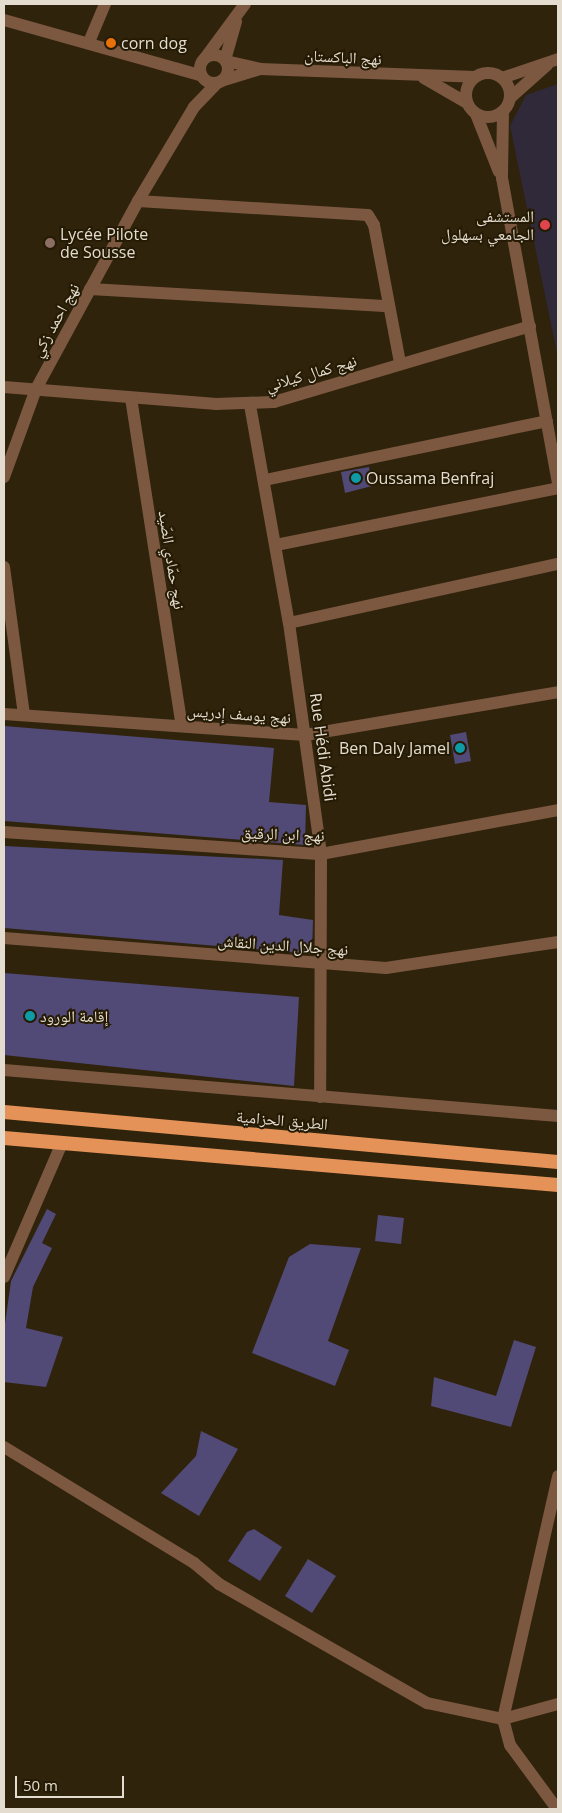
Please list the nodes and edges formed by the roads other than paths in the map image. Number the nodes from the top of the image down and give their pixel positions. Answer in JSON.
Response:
{"nodes":[{"id":1,"x":105,"y":4,"type":"edge"},
{"id":2,"x":245,"y":4,"type":"edge"},
{"id":3,"x":4,"y":20,"type":"edge"},
{"id":4,"x":236,"y":22,"type":"junction"},
{"id":5,"x":89,"y":42,"type":"junction"},
{"id":6,"x":205,"y":58,"type":"junction"},
{"id":7,"x":162,"y":61,"type":"junction"},
{"id":8,"x":225,"y":61,"type":"junction"},
{"id":9,"x":554,"y":61,"type":"edge"},
{"id":10,"x":260,"y":69,"type":"junction"},
{"id":11,"x":201,"y":76,"type":"junction"},
{"id":12,"x":475,"y":77,"type":"junction"},
{"id":13,"x":424,"y":78,"type":"junction"},
{"id":14,"x":502,"y":78,"type":"junction"},
{"id":15,"x":219,"y":82,"type":"junction"},
{"id":16,"x":510,"y":98,"type":"junction"},
{"id":17,"x":467,"y":103,"type":"junction"},
{"id":18,"x":194,"y":107,"type":"junction"},
{"id":19,"x":503,"y":111,"type":"junction"},
{"id":20,"x":476,"y":114,"type":"junction"},
{"id":21,"x":502,"y":178,"type":"junction"},
{"id":22,"x":138,"y":201,"type":"junction"},
{"id":23,"x":90,"y":289,"type":"junction"},
{"id":24,"x":389,"y":306,"type":"junction"},
{"id":25,"x":530,"y":326,"type":"junction"},
{"id":26,"x":400,"y":362,"type":"junction"},
{"id":27,"x":4,"y":387,"type":"edge"},
{"id":28,"x":36,"y":389,"type":"junction"},
{"id":29,"x":131,"y":398,"type":"junction"},
{"id":30,"x":250,"y":405,"type":"junction"},
{"id":31,"x":547,"y":421,"type":"junction"},
{"id":32,"x":4,"y":477,"type":"edge"},
{"id":33,"x":265,"y":480,"type":"junction"},
{"id":34,"x":558,"y":486,"type":"edge"},
{"id":35,"x":276,"y":545,"type":"junction"},
{"id":36,"x":558,"y":564,"type":"edge"},
{"id":37,"x":4,"y":568,"type":"edge"},
{"id":38,"x":289,"y":623,"type":"junction"},
{"id":39,"x":558,"y":692,"type":"edge"},
{"id":40,"x":4,"y":714,"type":"edge"},
{"id":41,"x":24,"y":715,"type":"junction"},
{"id":42,"x":182,"y":726,"type":"junction"},
{"id":43,"x":305,"y":735,"type":"junction"},
{"id":44,"x":558,"y":810,"type":"edge"},
{"id":45,"x":4,"y":832,"type":"edge"},
{"id":46,"x":321,"y":854,"type":"junction"},
{"id":47,"x":4,"y":938,"type":"edge"},
{"id":48,"x":558,"y":942,"type":"edge"},
{"id":49,"x":324,"y":966,"type":"junction"},
{"id":50,"x":4,"y":1070,"type":"edge"},
{"id":51,"x":320,"y":1096,"type":"junction"},
{"id":52,"x":4,"y":1112,"type":"edge"},
{"id":53,"x":558,"y":1116,"type":"edge"},
{"id":54,"x":4,"y":1138,"type":"edge"},
{"id":55,"x":62,"y":1143,"type":"junction"},
{"id":56,"x":558,"y":1162,"type":"edge"},
{"id":57,"x":525,"y":1183,"type":"junction"},
{"id":58,"x":558,"y":1185,"type":"edge"},
{"id":59,"x":558,"y":1196,"type":"edge"},
{"id":60,"x":4,"y":1276,"type":"edge"},
{"id":61,"x":4,"y":1447,"type":"edge"},
{"id":62,"x":558,"y":1476,"type":"edge"},
{"id":63,"x":558,"y":1704,"type":"edge"},
{"id":64,"x":503,"y":1719,"type":"junction"},
{"id":65,"x":557,"y":1809,"type":"edge"}],
"edges":[{"from":1,"to":5,"type":"street"},
{"from":2,"to":4,"type":"street"},
{"from":3,"to":5,"type":"street"},
{"from":4,"to":6,"type":"street"},
{"from":4,"to":8,"type":"street"},
{"from":5,"to":7,"type":"street"},
{"from":6,"to":7,"type":"street"},
{"from":6,"to":8,"type":"street"},
{"from":6,"to":11,"type":"street"},
{"from":7,"to":11,"type":"street"},
{"from":8,"to":10,"type":"street","name":"نهج الباكستان"},
{"from":8,"to":15,"type":"street"},
{"from":9,"to":14,"type":"street"},
{"from":9,"to":16,"type":"street"},
{"from":10,"to":13,"type":"street","name":"نهج الباكستان"},
{"from":10,"to":15,"type":"street","name":"نهج الباكستان"},
{"from":11,"to":15,"type":"street"},
{"from":11,"to":18,"type":"street","name":"نهج احمد زكي"},
{"from":12,"to":13,"type":"street","name":"نهج الباكستان"},
{"from":12,"to":14,"type":"street"},
{"from":12,"to":17,"type":"street"},
{"from":13,"to":17,"type":"street","name":"نهج الباكستان"},
{"from":14,"to":16,"type":"street"},
{"from":15,"to":18,"type":"street","name":"نهج احمد زكي"},
{"from":16,"to":19,"type":"street"},
{"from":17,"to":20,"type":"street"},
{"from":18,"to":22,"type":"street","name":"نهج احمد زكي"},
{"from":19,"to":20,"type":"street"},
{"from":19,"to":21,"type":"street"},
{"from":20,"to":21,"type":"street"},
{"from":21,"to":25,"type":"street"},
{"from":22,"to":23,"type":"street","name":"نهج احمد زكي"},
{"from":22,"to":24,"type":"street"},
{"from":23,"to":24,"type":"street"},
{"from":23,"to":28,"type":"street","name":"نهج احمد زكي"},
{"from":24,"to":26,"type":"street"},
{"from":25,"to":26,"type":"street","name":"نهج كمال كيلاني"},
{"from":25,"to":31,"type":"street"},
{"from":26,"to":30,"type":"street","name":"نهج كمال كيلاني"},
{"from":27,"to":28,"type":"street","name":"نهج كمال كيلاني"},
{"from":28,"to":29,"type":"street","name":"نهج كمال كيلاني"},
{"from":28,"to":32,"type":"street","name":"نهج احمد زكي"},
{"from":29,"to":30,"type":"street","name":"نهج كمال كيلاني"},
{"from":29,"to":42,"type":"street","name":"نهج حمّادي الصّيد"},
{"from":30,"to":33,"type":"street","name":"Rue Hédi Abidi"},
{"from":31,"to":33,"type":"street"},
{"from":31,"to":34,"type":"street"},
{"from":33,"to":35,"type":"street","name":"Rue Hédi Abidi"},
{"from":34,"to":35,"type":"street"},
{"from":35,"to":38,"type":"street","name":"Rue Hédi Abidi"},
{"from":36,"to":38,"type":"street"},
{"from":37,"to":41,"type":"street"},
{"from":38,"to":43,"type":"street","name":"Rue Hédi Abidi"},
{"from":39,"to":43,"type":"street","name":"نهج يوسف إدريس"},
{"from":40,"to":41,"type":"street","name":"نهج يوسف إدريس"},
{"from":41,"to":42,"type":"street","name":"نهج يوسف إدريس"},
{"from":42,"to":43,"type":"street","name":"نهج يوسف إدريس"},
{"from":43,"to":46,"type":"street","name":"Rue Hédi Abidi"},
{"from":44,"to":46,"type":"street","name":"نهج ابن الرقيق"},
{"from":45,"to":46,"type":"street","name":"نهج ابن الرقيق"},
{"from":46,"to":49,"type":"street","name":"Rue Hédi Abidi"},
{"from":47,"to":49,"type":"street","name":"نهج جلال الدين النقاش"},
{"from":48,"to":49,"type":"street","name":"نهج جلال الدين النقاش"},
{"from":49,"to":51,"type":"street","name":"Rue Hédi Abidi"},
{"from":50,"to":51,"type":"street"},
{"from":51,"to":53,"type":"street"},
{"from":52,"to":56,"type":"highway","name":"الطريق الحزامية"},
{"from":54,"to":55,"type":"highway"},
{"from":55,"to":57,"type":"highway"},
{"from":55,"to":60,"type":"street"},
{"from":57,"to":58,"type":"highway"},
{"from":57,"to":59,"type":"highway"},
{"from":61,"to":64,"type":"street"},
{"from":62,"to":64,"type":"street"},
{"from":63,"to":64,"type":"street"},
{"from":64,"to":65,"type":"street"}]}
